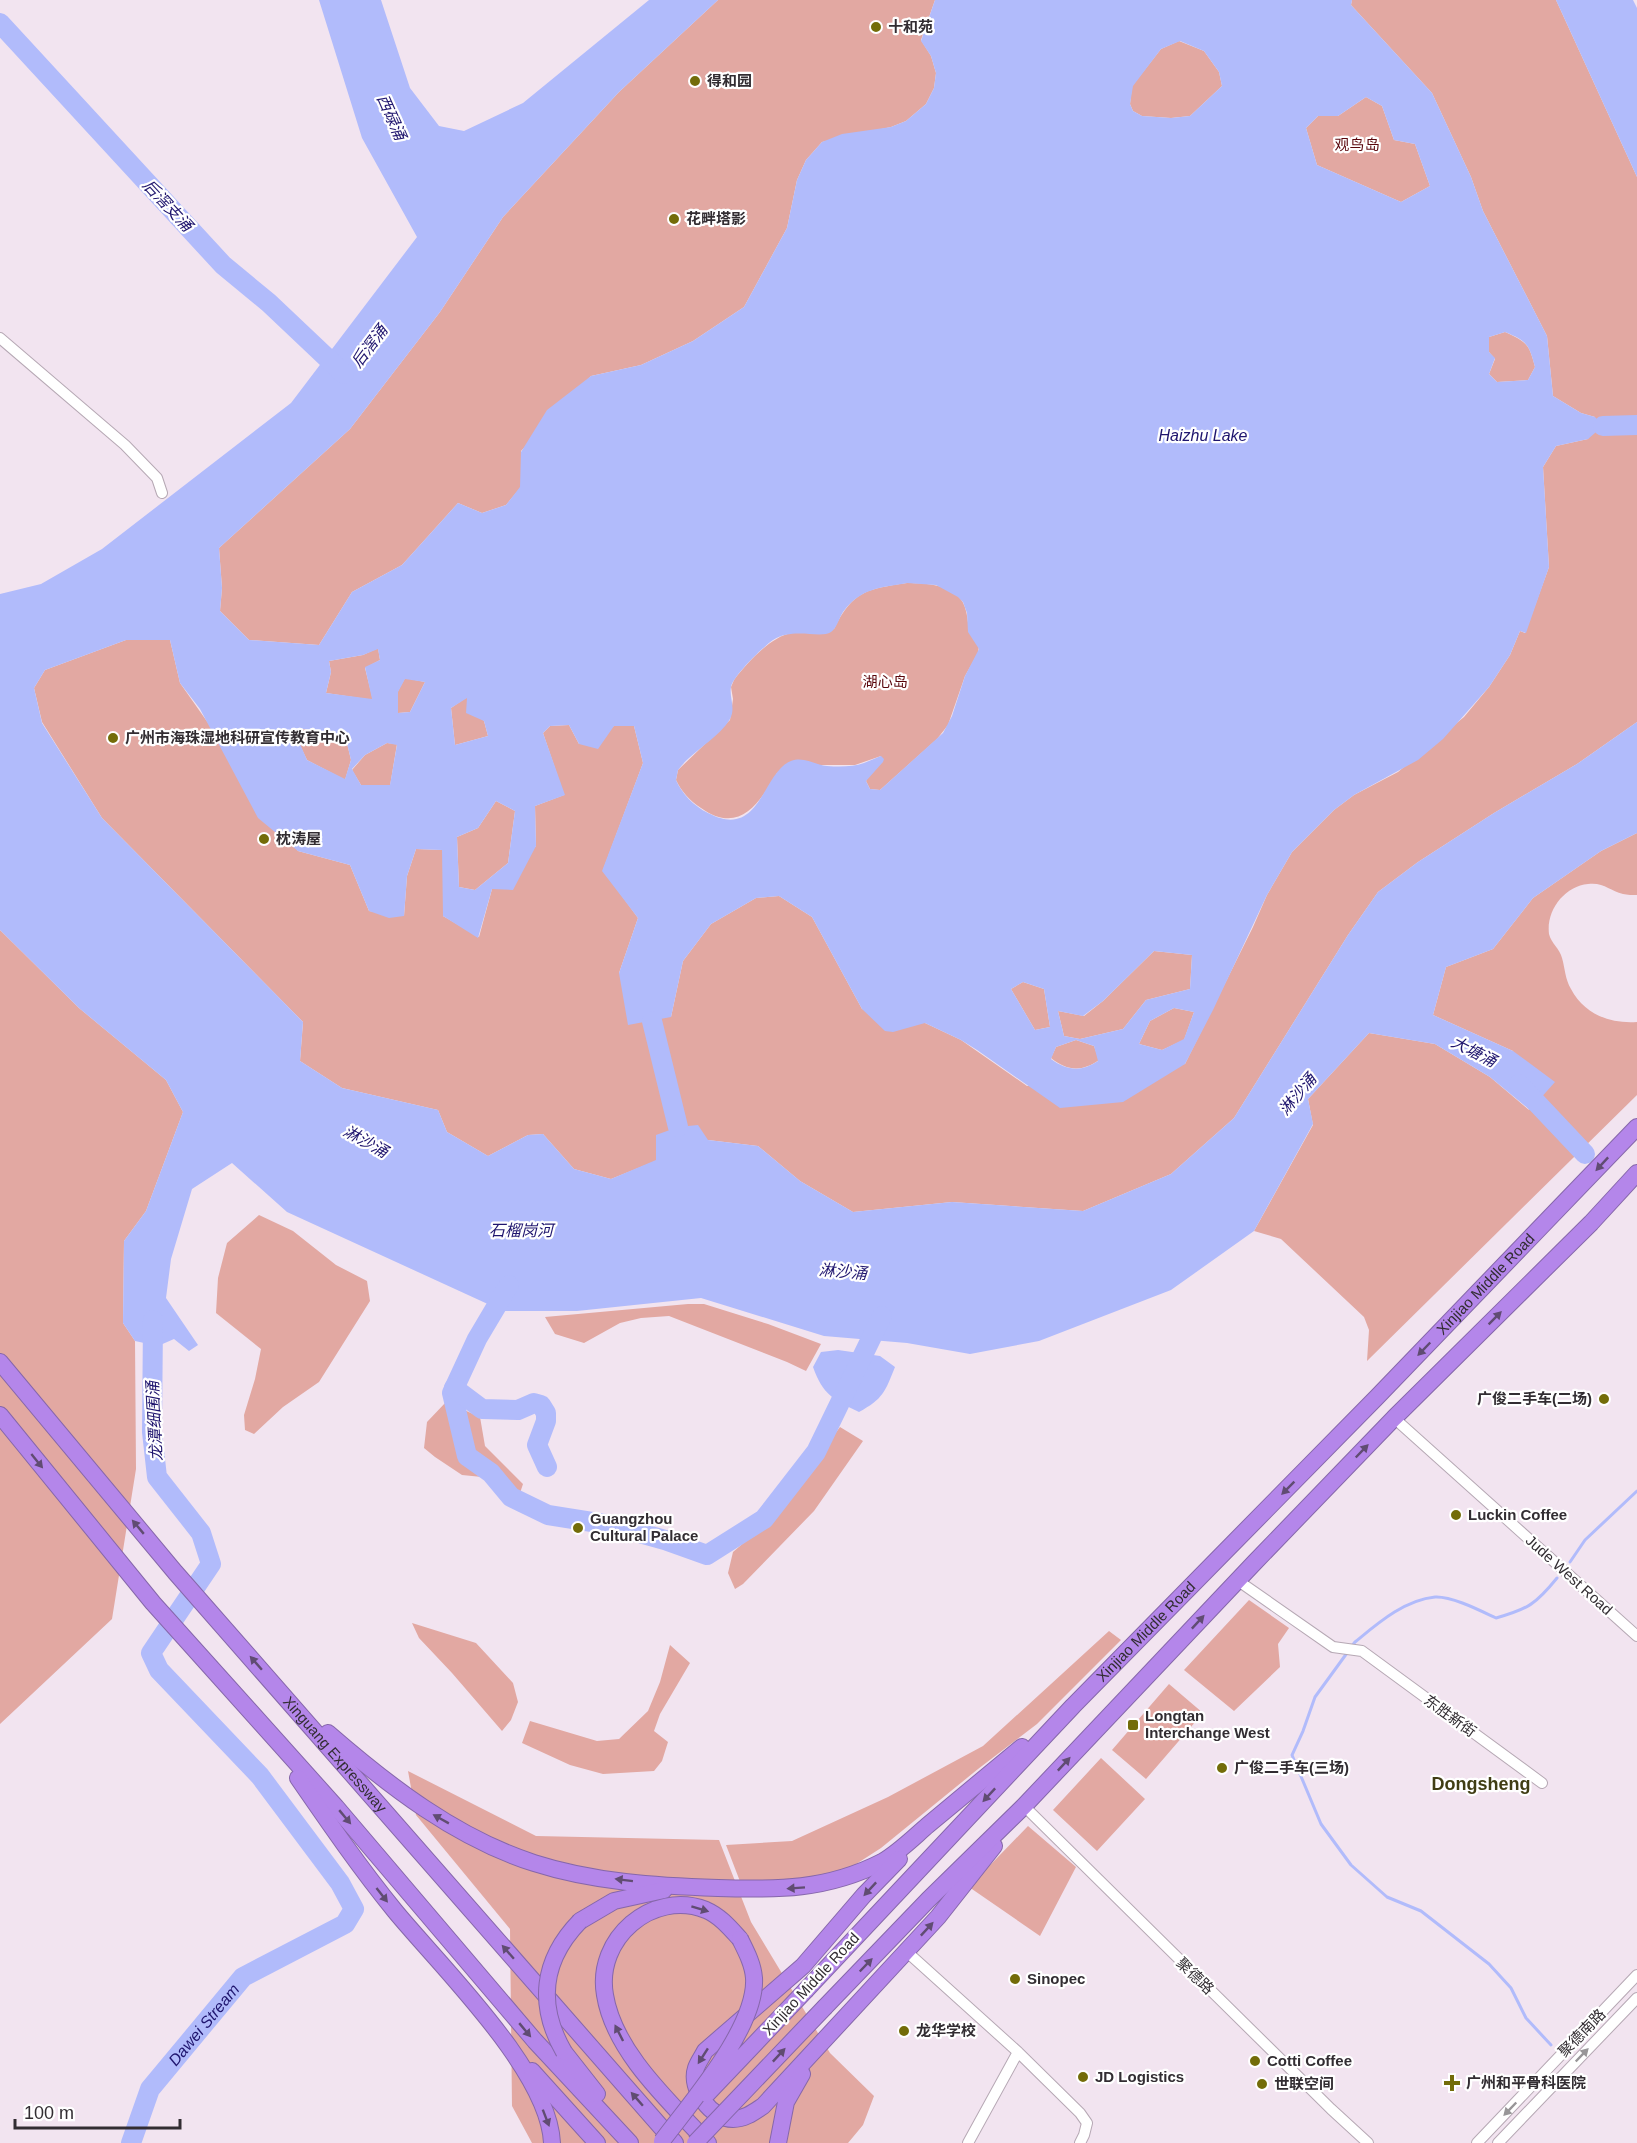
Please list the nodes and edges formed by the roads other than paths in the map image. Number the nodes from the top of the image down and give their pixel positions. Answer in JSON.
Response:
{"nodes":[{"id":1,"x":0,"y":338,"type":"edge"},
{"id":2,"x":162,"y":493,"type":"dead end"},
{"id":3,"x":1637,"y":1127,"type":"edge"},
{"id":4,"x":1637,"y":1173,"type":"edge"},
{"id":5,"x":0,"y":1362,"type":"edge"},
{"id":6,"x":0,"y":1415,"type":"edge"},
{"id":7,"x":1394,"y":1418,"type":"junction"},
{"id":8,"x":1237,"y":1580,"type":"junction"},
{"id":9,"x":1637,"y":1636,"type":"edge"},
{"id":10,"x":283,"y":1693,"type":"junction"},
{"id":11,"x":1073,"y":1706,"type":"junction"},
{"id":12,"x":250,"y":1711,"type":"junction"},
{"id":13,"x":1542,"y":1783,"type":"dead end"},
{"id":14,"x":971,"y":1789,"type":"junction"},
{"id":15,"x":1024,"y":1806,"type":"junction"},
{"id":16,"x":682,"y":1887,"type":"junction"},
{"id":17,"x":906,"y":1951,"type":"junction"},
{"id":18,"x":1637,"y":1975,"type":"edge"},
{"id":19,"x":1637,"y":1998,"type":"edge"},
{"id":20,"x":858,"y":2002,"type":"junction"},
{"id":21,"x":505,"y":2041,"type":"junction"},
{"id":22,"x":1018,"y":2052,"type":"junction"},
{"id":23,"x":666,"y":2142,"type":"edge"},
{"id":24,"x":552,"y":2143,"type":"edge"},
{"id":25,"x":597,"y":2143,"type":"edge"},
{"id":26,"x":630,"y":2143,"type":"edge"},
{"id":27,"x":635,"y":2143,"type":"edge"},
{"id":28,"x":695,"y":2143,"type":"edge"},
{"id":29,"x":708,"y":2143,"type":"edge"},
{"id":30,"x":778,"y":2143,"type":"edge"},
{"id":31,"x":968,"y":2143,"type":"edge"},
{"id":32,"x":1080,"y":2143,"type":"edge"},
{"id":33,"x":1368,"y":2143,"type":"edge"},
{"id":34,"x":1477,"y":2143,"type":"edge"},
{"id":35,"x":1498,"y":2143,"type":"edge"}],
"edges":[{"from":1,"to":2,"type":"street"},
{"from":3,"to":11,"type":"highway","name":"Xinjiao Middle Road","one_way":true},
{"from":7,"to":4,"type":"highway","name":"Xinjiao Middle Road","one_way":true},
{"from":10,"to":5,"type":"highway","name":"Xinguang Expressway","one_way":true},
{"from":6,"to":12,"type":"highway","one_way":true},
{"from":8,"to":7,"type":"highway","name":"Xinjiao Middle Road","one_way":true},
{"from":7,"to":9,"type":"street","name":"Jude West Road"},
{"from":8,"to":13,"type":"street","name":"东胜新街"},
{"from":15,"to":8,"type":"highway","name":"Xinjiao Middle Road","one_way":true},
{"from":16,"to":10,"type":"highway","one_way":true},
{"from":23,"to":10,"type":"highway","name":"Xinguang Expressway","one_way":true},
{"from":11,"to":14,"type":"highway"},
{"from":11,"to":23,"type":"highway","name":"Xinjiao Middle Road","one_way":true,"bridge":true},
{"from":12,"to":21,"type":"highway","one_way":true},
{"from":12,"to":26,"type":"highway","one_way":true},
{"from":14,"to":16,"type":"highway","one_way":true},
{"from":14,"to":20,"type":"highway","one_way":true},
{"from":17,"to":15,"type":"highway","one_way":true},
{"from":28,"to":15,"type":"highway","name":"Xinjiao Middle Road","one_way":true,"bridge":true},
{"from":15,"to":33,"type":"street","name":"聚德路"},
{"from":16,"to":27,"type":"highway","bridge":true},
{"from":17,"to":20,"type":"highway"},
{"from":17,"to":22,"type":"street"},
{"from":18,"to":34,"type":"street","name":"聚德南路","one_way":true},
{"from":35,"to":19,"type":"street","name":"聚德南路","one_way":true},
{"from":20,"to":30,"type":"highway"},
{"from":21,"to":24,"type":"highway","one_way":true},
{"from":21,"to":25,"type":"highway"},
{"from":22,"to":31,"type":"street"},
{"from":22,"to":32,"type":"street"},
{"from":29,"to":23,"type":"highway","one_way":true,"bridge":true}]}
